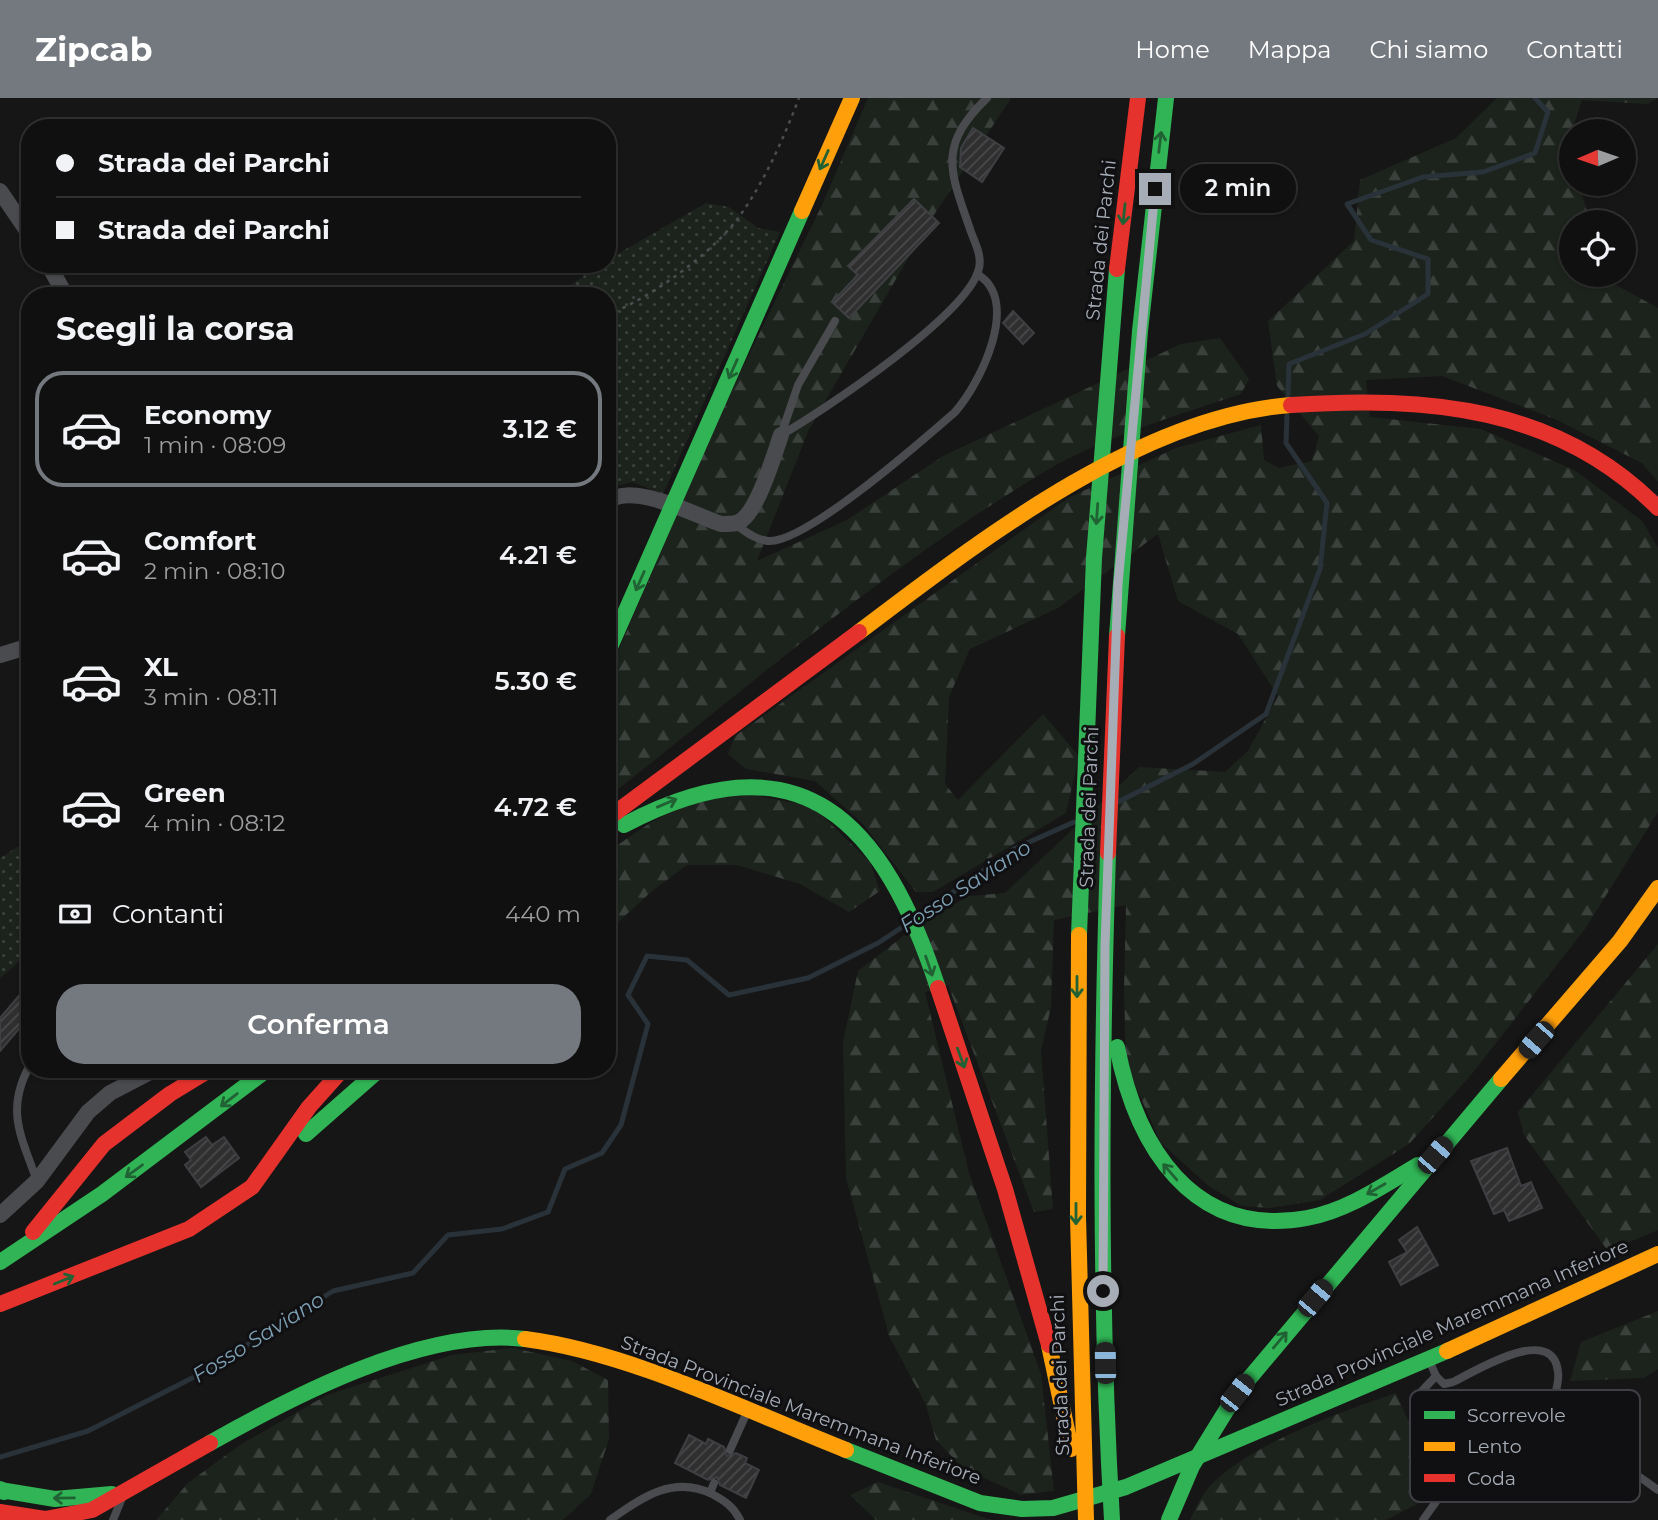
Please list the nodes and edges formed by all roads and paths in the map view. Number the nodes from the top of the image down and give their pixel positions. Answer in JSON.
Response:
{"nodes":[{"id":1,"x":799,"y":98,"type":"edge"},
{"id":2,"x":852,"y":98,"type":"edge"},
{"id":3,"x":987,"y":98,"type":"edge"},
{"id":4,"x":1139,"y":98,"type":"edge"},
{"id":5,"x":1166,"y":98,"type":"edge"},
{"id":6,"x":0,"y":191,"type":"edge"},
{"id":7,"x":21,"y":222,"type":"edge"},
{"id":8,"x":977,"y":274,"type":"junction"},
{"id":9,"x":616,"y":310,"type":"edge"},
{"id":10,"x":835,"y":321,"type":"dead end"},
{"id":11,"x":781,"y":435,"type":"junction"},
{"id":12,"x":616,"y":496,"type":"edge"},
{"id":13,"x":1658,"y":508,"type":"edge"},
{"id":14,"x":735,"y":524,"type":"junction"},
{"id":15,"x":616,"y":634,"type":"edge"},
{"id":16,"x":21,"y":649,"type":"edge"},
{"id":17,"x":0,"y":655,"type":"edge"},
{"id":18,"x":616,"y":812,"type":"edge"},
{"id":19,"x":616,"y":831,"type":"edge"},
{"id":20,"x":1658,"y":888,"type":"edge"},
{"id":21,"x":1106,"y":918,"type":"junction"},
{"id":22,"x":22,"y":1078,"type":"edge"},
{"id":23,"x":139,"y":1078,"type":"edge"},
{"id":24,"x":196,"y":1078,"type":"edge"},
{"id":25,"x":257,"y":1078,"type":"edge"},
{"id":26,"x":319,"y":1078,"type":"edge"},
{"id":27,"x":336,"y":1078,"type":"edge"},
{"id":28,"x":349,"y":1078,"type":"edge"},
{"id":29,"x":370,"y":1078,"type":"edge"},
{"id":30,"x":1435,"y":1155,"type":"junction"},
{"id":31,"x":275,"y":1158,"type":"junction"},
{"id":32,"x":263,"y":1173,"type":"junction"},
{"id":33,"x":37,"y":1181,"type":"junction"},
{"id":34,"x":0,"y":1215,"type":"edge"},
{"id":35,"x":19,"y":1251,"type":"junction"},
{"id":36,"x":1658,"y":1254,"type":"edge"},
{"id":37,"x":0,"y":1262,"type":"edge"},
{"id":38,"x":0,"y":1304,"type":"edge"},
{"id":39,"x":1429,"y":1360,"type":"junction"},
{"id":40,"x":1436,"y":1377,"type":"junction"},
{"id":41,"x":1423,"y":1390,"type":"edge"},
{"id":42,"x":1555,"y":1390,"type":"edge"},
{"id":43,"x":747,"y":1412,"type":"junction"},
{"id":44,"x":1076,"y":1438,"type":"junction"},
{"id":45,"x":730,"y":1450,"type":"dead end"},
{"id":46,"x":1640,"y":1477,"type":"edge"},
{"id":47,"x":714,"y":1483,"type":"dead end"},
{"id":48,"x":1,"y":1490,"type":"edge"},
{"id":49,"x":1658,"y":1490,"type":"edge"},
{"id":50,"x":124,"y":1492,"type":"junction"},
{"id":51,"x":710,"y":1493,"type":"junction"},
{"id":52,"x":1436,"y":1502,"type":"edge"},
{"id":53,"x":0,"y":1512,"type":"edge"},
{"id":54,"x":43,"y":1519,"type":"edge"},
{"id":55,"x":113,"y":1520,"type":"edge"},
{"id":56,"x":610,"y":1520,"type":"edge"},
{"id":57,"x":740,"y":1520,"type":"edge"},
{"id":58,"x":1085,"y":1520,"type":"edge"},
{"id":59,"x":1112,"y":1520,"type":"edge"},
{"id":60,"x":1169,"y":1520,"type":"edge"},
{"id":61,"x":1423,"y":1520,"type":"edge"}],
"edges":[{"from":1,"to":9,"type":"path"},
{"from":2,"to":15,"type":"main road","one_way":true},
{"from":3,"to":8,"type":"lane"},
{"from":4,"to":44,"type":"main road","name":"Strada dei Parchi","one_way":true},
{"from":21,"to":5,"type":"main road","name":"Strada dei Parchi","one_way":true},
{"from":6,"to":7,"type":"street"},
{"from":8,"to":11,"type":"lane"},
{"from":8,"to":14,"type":"lane"},
{"from":10,"to":11,"type":"lane"},
{"from":11,"to":14,"type":"street"},
{"from":12,"to":14,"type":"street"},
{"from":13,"to":18,"type":"main road"},
{"from":16,"to":17,"type":"street"},
{"from":19,"to":44,"type":"main road","one_way":true},
{"from":20,"to":30,"type":"main road"},
{"from":30,"to":21,"type":"main road","one_way":true},
{"from":21,"to":59,"type":"main road","name":"Strada dei Parchi"},
{"from":22,"to":33,"type":"lane"},
{"from":23,"to":33,"type":"street"},
{"from":24,"to":35,"type":"main road"},
{"from":25,"to":35,"type":"main road","one_way":true},
{"from":26,"to":31,"type":"main road"},
{"from":27,"to":31,"type":"main road"},
{"from":28,"to":31,"type":"main road"},
{"from":29,"to":32,"type":"main road"},
{"from":60,"to":30,"type":"main road","one_way":true},
{"from":31,"to":32,"type":"main road"},
{"from":38,"to":32,"type":"main road","one_way":true},
{"from":33,"to":34,"type":"street"},
{"from":35,"to":37,"type":"main road"},
{"from":36,"to":39,"type":"main road","name":"Strada Provinciale Maremmana Inferiore"},
{"from":39,"to":40,"type":"lane"},
{"from":39,"to":43,"type":"main road","name":"Strada Provinciale Maremmana Inferiore"},
{"from":40,"to":41,"type":"lane"},
{"from":40,"to":42,"type":"lane"},
{"from":43,"to":45,"type":"lane"},
{"from":43,"to":50,"type":"main road","name":"Strada Provinciale Maremmana Inferiore"},
{"from":44,"to":58,"type":"main road","name":"Strada dei Parchi"},
{"from":46,"to":49,"type":"lane"},
{"from":47,"to":51,"type":"lane"},
{"from":50,"to":48,"type":"main road","name":"Strada Provinciale Maremmana Inferiore","one_way":true},
{"from":50,"to":54,"type":"main road","name":"Strada Provinciale Maremmana Inferiore"},
{"from":50,"to":55,"type":"lane"},
{"from":51,"to":56,"type":"lane"},
{"from":51,"to":57,"type":"lane"},
{"from":52,"to":61,"type":"lane"},
{"from":53,"to":54,"type":"main road","name":"Strada Provinciale Maremmana Inferiore"}]}
